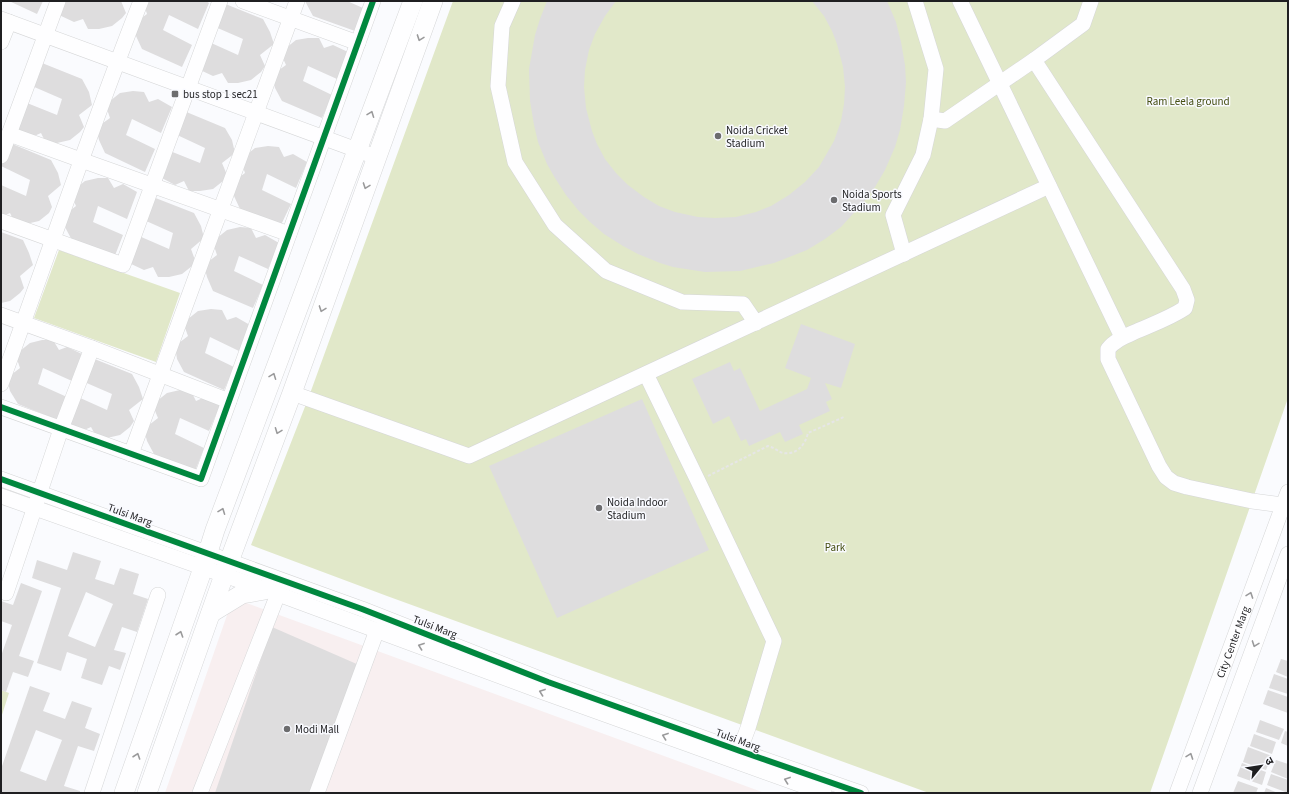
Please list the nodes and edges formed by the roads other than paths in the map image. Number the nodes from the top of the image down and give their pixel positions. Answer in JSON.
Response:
{"nodes":[{"id":1,"x":58,"y":1,"type":"edge"},
{"id":2,"x":141,"y":1,"type":"edge"},
{"id":3,"x":220,"y":1,"type":"edge"},
{"id":4,"x":243,"y":1,"type":"edge"},
{"id":5,"x":297,"y":1,"type":"edge"},
{"id":6,"x":373,"y":1,"type":"edge"},
{"id":7,"x":413,"y":1,"type":"edge"},
{"id":8,"x":434,"y":1,"type":"edge"},
{"id":9,"x":513,"y":1,"type":"edge"},
{"id":10,"x":916,"y":1,"type":"edge"},
{"id":11,"x":960,"y":1,"type":"edge"},
{"id":12,"x":1091,"y":1,"type":"edge"},
{"id":13,"x":291,"y":19,"type":"junction"},
{"id":14,"x":5,"y":21,"type":"edge"},
{"id":15,"x":45,"y":36,"type":"junction"},
{"id":16,"x":1,"y":42,"type":"edge"},
{"id":17,"x":358,"y":43,"type":"junction"},
{"id":18,"x":1034,"y":60,"type":"junction"},
{"id":19,"x":117,"y":62,"type":"junction"},
{"id":20,"x":999,"y":84,"type":"junction"},
{"id":21,"x":188,"y":88,"type":"junction"},
{"id":22,"x":256,"y":113,"type":"junction"},
{"id":23,"x":932,"y":119,"type":"junction"},
{"id":24,"x":8,"y":124,"type":"edge"},
{"id":25,"x":323,"y":138,"type":"junction"},
{"id":26,"x":357,"y":150,"type":"junction"},
{"id":27,"x":1,"y":156,"type":"edge"},
{"id":28,"x":376,"y":157,"type":"junction"},
{"id":29,"x":81,"y":160,"type":"junction"},
{"id":30,"x":153,"y":185,"type":"junction"},
{"id":31,"x":1049,"y":186,"type":"junction"},
{"id":32,"x":221,"y":209,"type":"junction"},
{"id":33,"x":1,"y":221,"type":"edge"},
{"id":34,"x":289,"y":234,"type":"junction"},
{"id":35,"x":52,"y":239,"type":"junction"},
{"id":36,"x":904,"y":254,"type":"junction"},
{"id":37,"x":1,"y":316,"type":"edge"},
{"id":38,"x":756,"y":323,"type":"junction"},
{"id":39,"x":23,"y":324,"type":"junction"},
{"id":40,"x":1122,"y":338,"type":"junction"},
{"id":41,"x":92,"y":348,"type":"junction"},
{"id":42,"x":646,"y":374,"type":"junction"},
{"id":43,"x":160,"y":375,"type":"junction"},
{"id":44,"x":1,"y":384,"type":"edge"},
{"id":45,"x":292,"y":393,"type":"junction"},
{"id":46,"x":229,"y":401,"type":"junction"},
{"id":47,"x":1,"y":407,"type":"edge"},
{"id":48,"x":61,"y":429,"type":"junction"},
{"id":49,"x":131,"y":454,"type":"junction"},
{"id":50,"x":1,"y":479,"type":"edge"},
{"id":51,"x":39,"y":493,"type":"junction"},
{"id":52,"x":1,"y":496,"type":"edge"},
{"id":53,"x":1286,"y":501,"type":"edge"},
{"id":54,"x":33,"y":508,"type":"junction"},
{"id":55,"x":1288,"y":554,"type":"edge"},
{"id":56,"x":205,"y":561,"type":"junction"},
{"id":57,"x":226,"y":568,"type":"junction"},
{"id":58,"x":271,"y":592,"type":"junction"},
{"id":59,"x":6,"y":593,"type":"dead end"},
{"id":60,"x":158,"y":595,"type":"dead end"},
{"id":61,"x":210,"y":613,"type":"junction"},
{"id":62,"x":377,"y":630,"type":"junction"},
{"id":63,"x":738,"y":756,"type":"junction"},
{"id":64,"x":92,"y":793,"type":"edge"},
{"id":65,"x":124,"y":793,"type":"edge"},
{"id":66,"x":147,"y":793,"type":"edge"},
{"id":67,"x":200,"y":793,"type":"edge"},
{"id":68,"x":317,"y":793,"type":"edge"},
{"id":69,"x":824,"y":793,"type":"edge"},
{"id":70,"x":861,"y":793,"type":"edge"},
{"id":71,"x":1177,"y":793,"type":"edge"},
{"id":72,"x":1200,"y":793,"type":"edge"}],
"edges":[{"from":1,"to":15,"type":"street"},
{"from":2,"to":19,"type":"street"},
{"from":3,"to":21,"type":"street"},
{"from":4,"to":13,"type":"street"},
{"from":5,"to":13,"type":"street"},
{"from":6,"to":17,"type":"street"},
{"from":26,"to":7,"type":"main road","one_way":true},
{"from":8,"to":28,"type":"main road","one_way":true},
{"from":9,"to":38,"type":"street"},
{"from":10,"to":23,"type":"street"},
{"from":11,"to":20,"type":"street"},
{"from":12,"to":18,"type":"street"},
{"from":13,"to":17,"type":"street"},
{"from":13,"to":22,"type":"street"},
{"from":14,"to":15,"type":"street"},
{"from":14,"to":16,"type":"street"},
{"from":15,"to":19,"type":"street"},
{"from":15,"to":24,"type":"street"},
{"from":17,"to":25,"type":"street"},
{"from":18,"to":20,"type":"street"},
{"from":18,"to":40,"type":"street"},
{"from":19,"to":21,"type":"street"},
{"from":19,"to":29,"type":"street"},
{"from":20,"to":23,"type":"street"},
{"from":20,"to":31,"type":"street"},
{"from":21,"to":22,"type":"street"},
{"from":21,"to":30,"type":"street"},
{"from":22,"to":25,"type":"street"},
{"from":22,"to":32,"type":"street"},
{"from":23,"to":36,"type":"street"},
{"from":24,"to":27,"type":"street"},
{"from":24,"to":29,"type":"street"},
{"from":25,"to":26,"type":"street"},
{"from":25,"to":34,"type":"street"},
{"from":26,"to":28,"type":"street"},
{"from":56,"to":26,"type":"main road","one_way":true},
{"from":28,"to":45,"type":"main road","one_way":true},
{"from":29,"to":30,"type":"street"},
{"from":29,"to":35,"type":"street"},
{"from":30,"to":32,"type":"street"},
{"from":30,"to":35,"type":"street"},
{"from":31,"to":36,"type":"street"},
{"from":31,"to":40,"type":"street"},
{"from":32,"to":34,"type":"street"},
{"from":32,"to":43,"type":"street"},
{"from":33,"to":35,"type":"street"},
{"from":34,"to":46,"type":"street"},
{"from":35,"to":39,"type":"street"},
{"from":36,"to":38,"type":"street"},
{"from":37,"to":39,"type":"street"},
{"from":38,"to":42,"type":"street"},
{"from":39,"to":41,"type":"street"},
{"from":39,"to":44,"type":"street"},
{"from":40,"to":53,"type":"street"},
{"from":41,"to":43,"type":"street"},
{"from":41,"to":48,"type":"street"},
{"from":42,"to":45,"type":"street"},
{"from":42,"to":63,"type":"street"},
{"from":43,"to":46,"type":"street"},
{"from":43,"to":49,"type":"street"},
{"from":45,"to":57,"type":"main road","one_way":true},
{"from":46,"to":49,"type":"street"},
{"from":47,"to":48,"type":"street"},
{"from":48,"to":49,"type":"street"},
{"from":48,"to":51,"type":"street"},
{"from":50,"to":51,"type":"street","name":"Tulsi Marg"},
{"from":51,"to":54,"type":"street"},
{"from":51,"to":56,"type":"street","name":"Tulsi Marg"},
{"from":52,"to":54,"type":"street","name":"Tulsi Marg"},
{"from":71,"to":53,"type":"street","name":"City Center Marg","one_way":true},
{"from":54,"to":56,"type":"street","name":"Tulsi Marg"},
{"from":54,"to":59,"type":"street"},
{"from":55,"to":72,"type":"street","name":"City Center Marg","one_way":true},
{"from":56,"to":57,"type":"street","name":"Tulsi Marg"},
{"from":65,"to":56,"type":"main road","one_way":true},
{"from":57,"to":58,"type":"street","name":"Tulsi Marg"},
{"from":57,"to":61,"type":"main road"},
{"from":57,"to":63,"type":"street","name":"Tulsi Marg"},
{"from":58,"to":61,"type":"main road"},
{"from":58,"to":62,"type":"street","name":"Tulsi Marg"},
{"from":58,"to":67,"type":"street"},
{"from":60,"to":64,"type":"street"},
{"from":61,"to":66,"type":"main road"},
{"from":63,"to":62,"type":"street","name":"Tulsi Marg","one_way":true},
{"from":62,"to":68,"type":"street"},
{"from":69,"to":63,"type":"street","name":"Tulsi Marg","one_way":true},
{"from":63,"to":70,"type":"street","name":"Tulsi Marg"}]}
